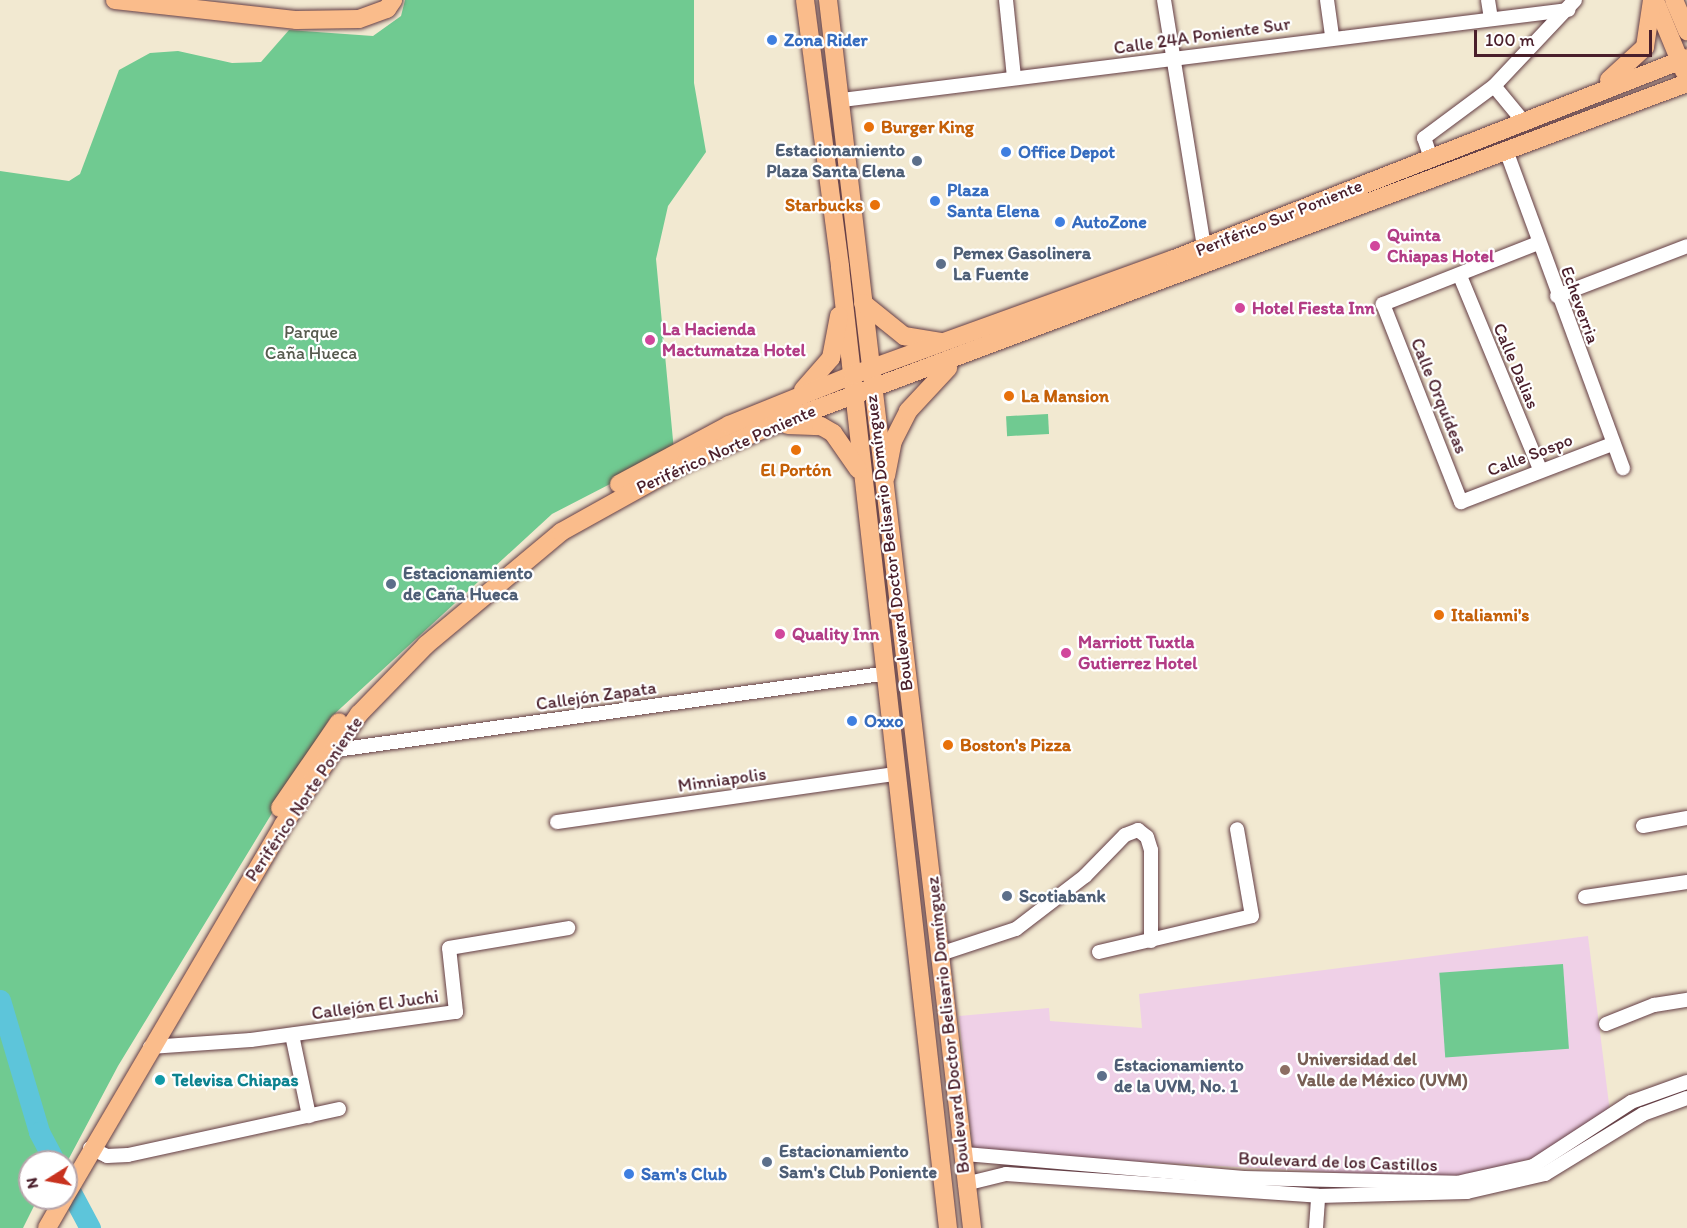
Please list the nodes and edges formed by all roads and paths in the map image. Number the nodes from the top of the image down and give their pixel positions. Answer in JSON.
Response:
{"nodes":[{"id":1,"x":115,"y":0,"type":"edge"},
{"id":2,"x":393,"y":0,"type":"edge"},
{"id":3,"x":805,"y":0,"type":"edge"},
{"id":4,"x":828,"y":0,"type":"edge"},
{"id":5,"x":1006,"y":0,"type":"edge"},
{"id":6,"x":1164,"y":0,"type":"edge"},
{"id":7,"x":1328,"y":0,"type":"edge"},
{"id":8,"x":1488,"y":0,"type":"edge"},
{"id":9,"x":1653,"y":0,"type":"edge"},
{"id":10,"x":1676,"y":0,"type":"edge"},
{"id":11,"x":1571,"y":5,"type":"edge"},
{"id":12,"x":1687,"y":7,"type":"edge"},
{"id":13,"x":1491,"y":18,"type":"junction"},
{"id":14,"x":1687,"y":31,"type":"edge"},
{"id":15,"x":1332,"y":37,"type":"junction"},
{"id":16,"x":1683,"y":59,"type":"edge"},
{"id":17,"x":1172,"y":60,"type":"junction"},
{"id":18,"x":1014,"y":78,"type":"junction"},
{"id":19,"x":1687,"y":81,"type":"edge"},
{"id":20,"x":1494,"y":86,"type":"junction"},
{"id":21,"x":1584,"y":96,"type":"junction"},
{"id":22,"x":842,"y":100,"type":"junction"},
{"id":23,"x":1523,"y":121,"type":"junction"},
{"id":24,"x":1507,"y":153,"type":"junction"},
{"id":25,"x":1431,"y":158,"type":"junction"},
{"id":26,"x":1233,"y":236,"type":"junction"},
{"id":27,"x":1538,"y":243,"type":"junction"},
{"id":28,"x":1687,"y":246,"type":"edge"},
{"id":29,"x":1204,"y":248,"type":"junction"},
{"id":30,"x":1240,"y":253,"type":"junction"},
{"id":31,"x":1174,"y":259,"type":"junction"},
{"id":32,"x":1460,"y":276,"type":"junction"},
{"id":33,"x":1166,"y":281,"type":"junction"},
{"id":34,"x":843,"y":287,"type":"junction"},
{"id":35,"x":1557,"y":296,"type":"junction"},
{"id":36,"x":863,"y":303,"type":"junction"},
{"id":37,"x":949,"y":343,"type":"junction"},
{"id":38,"x":965,"y":355,"type":"junction"},
{"id":39,"x":860,"y":372,"type":"junction"},
{"id":40,"x":862,"y":392,"type":"junction"},
{"id":41,"x":784,"y":402,"type":"junction"},
{"id":42,"x":771,"y":426,"type":"junction"},
{"id":43,"x":1612,"y":444,"type":"junction"},
{"id":44,"x":1623,"y":468,"type":"dead end"},
{"id":45,"x":1540,"y":469,"type":"junction"},
{"id":46,"x":864,"y":486,"type":"junction"},
{"id":47,"x":883,"y":489,"type":"junction"},
{"id":48,"x":1461,"y":502,"type":"joint"},
{"id":49,"x":882,"y":674,"type":"junction"},
{"id":50,"x":323,"y":751,"type":"junction"},
{"id":51,"x":894,"y":774,"type":"junction"},
{"id":52,"x":1687,"y":818,"type":"edge"},
{"id":53,"x":557,"y":822,"type":"dead end"},
{"id":54,"x":1643,"y":826,"type":"dead end"},
{"id":55,"x":1237,"y":829,"type":"dead end"},
{"id":56,"x":1687,"y":882,"type":"edge"},
{"id":57,"x":1585,"y":897,"type":"dead end"},
{"id":58,"x":568,"y":928,"type":"dead end"},
{"id":59,"x":1151,"y":941,"type":"junction"},
{"id":60,"x":1099,"y":952,"type":"dead end"},
{"id":61,"x":943,"y":953,"type":"junction"},
{"id":62,"x":1687,"y":1000,"type":"edge"},
{"id":63,"x":1606,"y":1024,"type":"dead end"},
{"id":64,"x":292,"y":1035,"type":"junction"},
{"id":65,"x":150,"y":1047,"type":"junction"},
{"id":66,"x":1687,"y":1082,"type":"edge"},
{"id":67,"x":1687,"y":1098,"type":"edge"},
{"id":68,"x":339,"y":1109,"type":"dead end"},
{"id":69,"x":309,"y":1116,"type":"junction"},
{"id":70,"x":90,"y":1148,"type":"junction"},
{"id":71,"x":965,"y":1154,"type":"junction"},
{"id":72,"x":78,"y":1158,"type":"edge"},
{"id":73,"x":78,"y":1162,"type":"edge"},
{"id":74,"x":1225,"y":1176,"type":"junction"},
{"id":75,"x":965,"y":1184,"type":"junction"},
{"id":76,"x":1224,"y":1192,"type":"junction"},
{"id":77,"x":1318,"y":1196,"type":"junction"},
{"id":78,"x":45,"y":1210,"type":"edge"},
{"id":79,"x":57,"y":1210,"type":"edge"},
{"id":80,"x":35,"y":1228,"type":"edge"},
{"id":81,"x":47,"y":1228,"type":"edge"},
{"id":82,"x":948,"y":1228,"type":"edge"},
{"id":83,"x":972,"y":1228,"type":"edge"},
{"id":84,"x":1316,"y":1228,"type":"edge"}],
"edges":[{"from":1,"to":2,"type":"main road"},
{"from":3,"to":34,"type":"main road","name":"Boulevard Doctor Belisario Domínguez"},
{"from":4,"to":22,"type":"main road","name":"Boulevard Doctor Belisario Domínguez"},
{"from":5,"to":18,"type":"street"},
{"from":6,"to":17,"type":"street"},
{"from":7,"to":15,"type":"street"},
{"from":8,"to":13,"type":"street"},
{"from":9,"to":16,"type":"main road"},
{"from":9,"to":21,"type":"main road"},
{"from":10,"to":12,"type":"main road"},
{"from":10,"to":14,"type":"main road"},
{"from":11,"to":13,"type":"street","name":"Calle 24A Poniente Sur"},
{"from":11,"to":20,"type":"street"},
{"from":13,"to":15,"type":"street","name":"Calle 24A Poniente Sur"},
{"from":15,"to":17,"type":"street","name":"Calle 24A Poniente Sur"},
{"from":16,"to":19,"type":"main road"},
{"from":16,"to":21,"type":"main road","name":"Periférico Sur Poniente"},
{"from":17,"to":18,"type":"street","name":"Calle 24A Poniente Sur"},
{"from":17,"to":29,"type":"street"},
{"from":18,"to":22,"type":"street","name":"Calle 24A Poniente Sur"},
{"from":19,"to":24,"type":"main road","name":"Periférico Sur Poniente"},
{"from":20,"to":23,"type":"street"},
{"from":20,"to":25,"type":"street"},
{"from":21,"to":23,"type":"main road","name":"Periférico Sur Poniente"},
{"from":22,"to":36,"type":"main road","name":"Boulevard Doctor Belisario Domínguez"},
{"from":23,"to":25,"type":"main road","name":"Periférico Sur Poniente"},
{"from":24,"to":27,"type":"street","name":"Echeverria"},
{"from":24,"to":30,"type":"main road","name":"Periférico Sur Poniente"},
{"from":25,"to":26,"type":"main road","name":"Periférico Sur Poniente"},
{"from":26,"to":29,"type":"main road","name":"Periférico Sur Poniente"},
{"from":26,"to":30,"type":"main road"},
{"from":27,"to":32,"type":"street"},
{"from":27,"to":35,"type":"street","name":"Echeverria"},
{"from":28,"to":35,"type":"street"},
{"from":29,"to":31,"type":"main road","name":"Periférico Sur Poniente"},
{"from":30,"to":33,"type":"main road","name":"Periférico Sur Poniente"},
{"from":31,"to":33,"type":"main road"},
{"from":31,"to":37,"type":"main road","name":"Periférico Sur Poniente"},
{"from":32,"to":45,"type":"street","name":"Calle Dalias"},
{"from":32,"to":48,"type":"street","name":"Calle Orquídeas"},
{"from":33,"to":38,"type":"main road","name":"Periférico Sur Poniente"},
{"from":34,"to":39,"type":"main road","name":"Boulevard Doctor Belisario Domínguez"},
{"from":34,"to":41,"type":"main road"},
{"from":35,"to":43,"type":"street","name":"Echeverria"},
{"from":36,"to":37,"type":"main road"},
{"from":36,"to":39,"type":"main road","name":"Boulevard Doctor Belisario Domínguez"},
{"from":37,"to":39,"type":"main road","name":"Periférico Sur Poniente"},
{"from":38,"to":40,"type":"main road","name":"Periférico Sur Poniente"},
{"from":38,"to":47,"type":"main road"},
{"from":39,"to":40,"type":"main road","name":"Boulevard Doctor Belisario Domínguez"},
{"from":39,"to":41,"type":"main road","name":"Periférico Norte Poniente"},
{"from":40,"to":42,"type":"main road","name":"Periférico Norte Poniente"},
{"from":40,"to":46,"type":"main road","name":"Boulevard Doctor Belisario Domínguez"},
{"from":40,"to":47,"type":"main road","name":"Boulevard Doctor Belisario Domínguez"},
{"from":41,"to":50,"type":"main road","name":"Periférico Norte Poniente"},
{"from":42,"to":46,"type":"main road"},
{"from":42,"to":50,"type":"main road","name":"Periférico Norte Poniente"},
{"from":43,"to":44,"type":"street","name":"Echeverria"},
{"from":43,"to":45,"type":"street","name":"Calle Sospo"},
{"from":45,"to":48,"type":"street","name":"Calle Sospo"},
{"from":46,"to":49,"type":"main road","name":"Boulevard Doctor Belisario Domínguez"},
{"from":47,"to":61,"type":"main road","name":"Boulevard Doctor Belisario Domínguez"},
{"from":49,"to":50,"type":"street","name":"Callejón Zapata"},
{"from":49,"to":51,"type":"main road","name":"Boulevard Doctor Belisario Domínguez"},
{"from":50,"to":65,"type":"main road","name":"Periférico Norte Poniente"},
{"from":50,"to":72,"type":"main road","name":"Periférico Norte Poniente"},
{"from":51,"to":53,"type":"street","name":"Minniapolis"},
{"from":51,"to":82,"type":"main road","name":"Boulevard Doctor Belisario Domínguez"},
{"from":52,"to":54,"type":"street"},
{"from":55,"to":59,"type":"street"},
{"from":56,"to":57,"type":"street"},
{"from":58,"to":64,"type":"street","name":"Callejón El Juchi"},
{"from":59,"to":60,"type":"street"},
{"from":59,"to":61,"type":"street"},
{"from":61,"to":71,"type":"main road","name":"Boulevard Doctor Belisario Domínguez"},
{"from":62,"to":63,"type":"street"},
{"from":64,"to":65,"type":"street","name":"Callejón El Juchi"},
{"from":64,"to":69,"type":"street"},
{"from":65,"to":70,"type":"main road","name":"Periférico Norte Poniente"},
{"from":66,"to":74,"type":"street","name":"Boulevard de los Castillos"},
{"from":67,"to":77,"type":"street","name":"Boulevard de los Castillos"},
{"from":68,"to":69,"type":"street"},
{"from":69,"to":70,"type":"street"},
{"from":70,"to":73,"type":"main road","name":"Periférico Norte Poniente"},
{"from":71,"to":74,"type":"street","name":"Boulevard de los Castillos"},
{"from":71,"to":75,"type":"main road","name":"Boulevard Doctor Belisario Domínguez"},
{"from":74,"to":76,"type":"street"},
{"from":75,"to":76,"type":"street","name":"Boulevard de los Castillos"},
{"from":75,"to":83,"type":"main road","name":"Boulevard Doctor Belisario Domínguez"},
{"from":76,"to":77,"type":"street","name":"Boulevard de los Castillos"},
{"from":77,"to":84,"type":"street"},
{"from":78,"to":80,"type":"main road"},
{"from":79,"to":81,"type":"main road","name":"Periférico Norte Poniente"}]}
